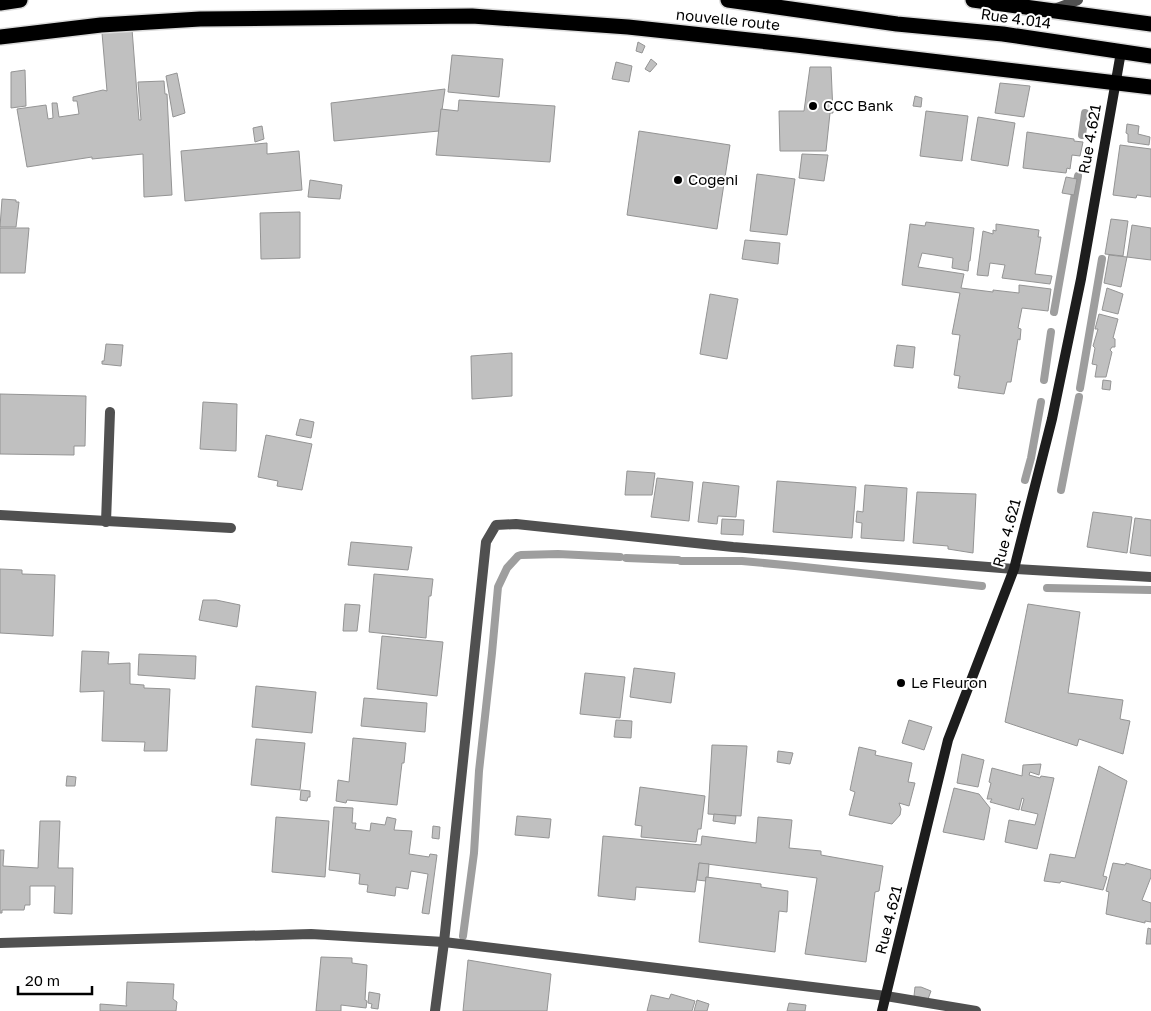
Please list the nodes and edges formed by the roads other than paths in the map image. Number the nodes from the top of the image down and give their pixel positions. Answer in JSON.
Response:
{"nodes":[{"id":1,"x":20,"y":0,"type":"edge"},
{"id":2,"x":728,"y":0,"type":"edge"},
{"id":3,"x":973,"y":0,"type":"edge"},
{"id":4,"x":1078,"y":0,"type":"edge"},
{"id":5,"x":1004,"y":2,"type":"edge"},
{"id":6,"x":0,"y":3,"type":"edge"},
{"id":7,"x":1049,"y":11,"type":"junction"},
{"id":8,"x":1151,"y":24,"type":"edge"},
{"id":9,"x":0,"y":37,"type":"edge"},
{"id":10,"x":1121,"y":52,"type":"junction"},
{"id":11,"x":1151,"y":56,"type":"edge"},
{"id":12,"x":1116,"y":83,"type":"junction"},
{"id":13,"x":1151,"y":87,"type":"edge"},
{"id":14,"x":110,"y":412,"type":"dead end"},
{"id":15,"x":0,"y":515,"type":"edge"},
{"id":16,"x":106,"y":522,"type":"junction"},
{"id":17,"x":231,"y":528,"type":"dead end"},
{"id":18,"x":1014,"y":569,"type":"junction"},
{"id":19,"x":1151,"y":577,"type":"edge"},
{"id":20,"x":444,"y":942,"type":"junction"},
{"id":21,"x":0,"y":943,"type":"edge"},
{"id":22,"x":886,"y":996,"type":"junction"},
{"id":23,"x":436,"y":1011,"type":"edge"},
{"id":24,"x":882,"y":1011,"type":"edge"},
{"id":25,"x":976,"y":1011,"type":"edge"}],
"edges":[{"from":1,"to":6,"type":"highway"},
{"from":2,"to":10,"type":"highway","name":"Rue 4.014"},
{"from":3,"to":5,"type":"highway"},
{"from":4,"to":7,"type":"street"},
{"from":5,"to":7,"type":"highway"},
{"from":7,"to":8,"type":"highway"},
{"from":9,"to":12,"type":"highway","name":"nouvelle route"},
{"from":10,"to":11,"type":"highway","name":"Rue 4.014"},
{"from":10,"to":12,"type":"street","name":"Rue 4.621"},
{"from":12,"to":13,"type":"highway","name":"nouvelle route"},
{"from":12,"to":18,"type":"street","name":"Rue 4.621"},
{"from":14,"to":16,"type":"street"},
{"from":15,"to":16,"type":"street"},
{"from":16,"to":17,"type":"street"},
{"from":18,"to":19,"type":"street"},
{"from":18,"to":20,"type":"street"},
{"from":18,"to":22,"type":"street","name":"Rue 4.621"},
{"from":20,"to":21,"type":"street"},
{"from":20,"to":22,"type":"street"},
{"from":20,"to":23,"type":"street"},
{"from":22,"to":24,"type":"street","name":"Rue 4.621"},
{"from":22,"to":25,"type":"street"}]}
